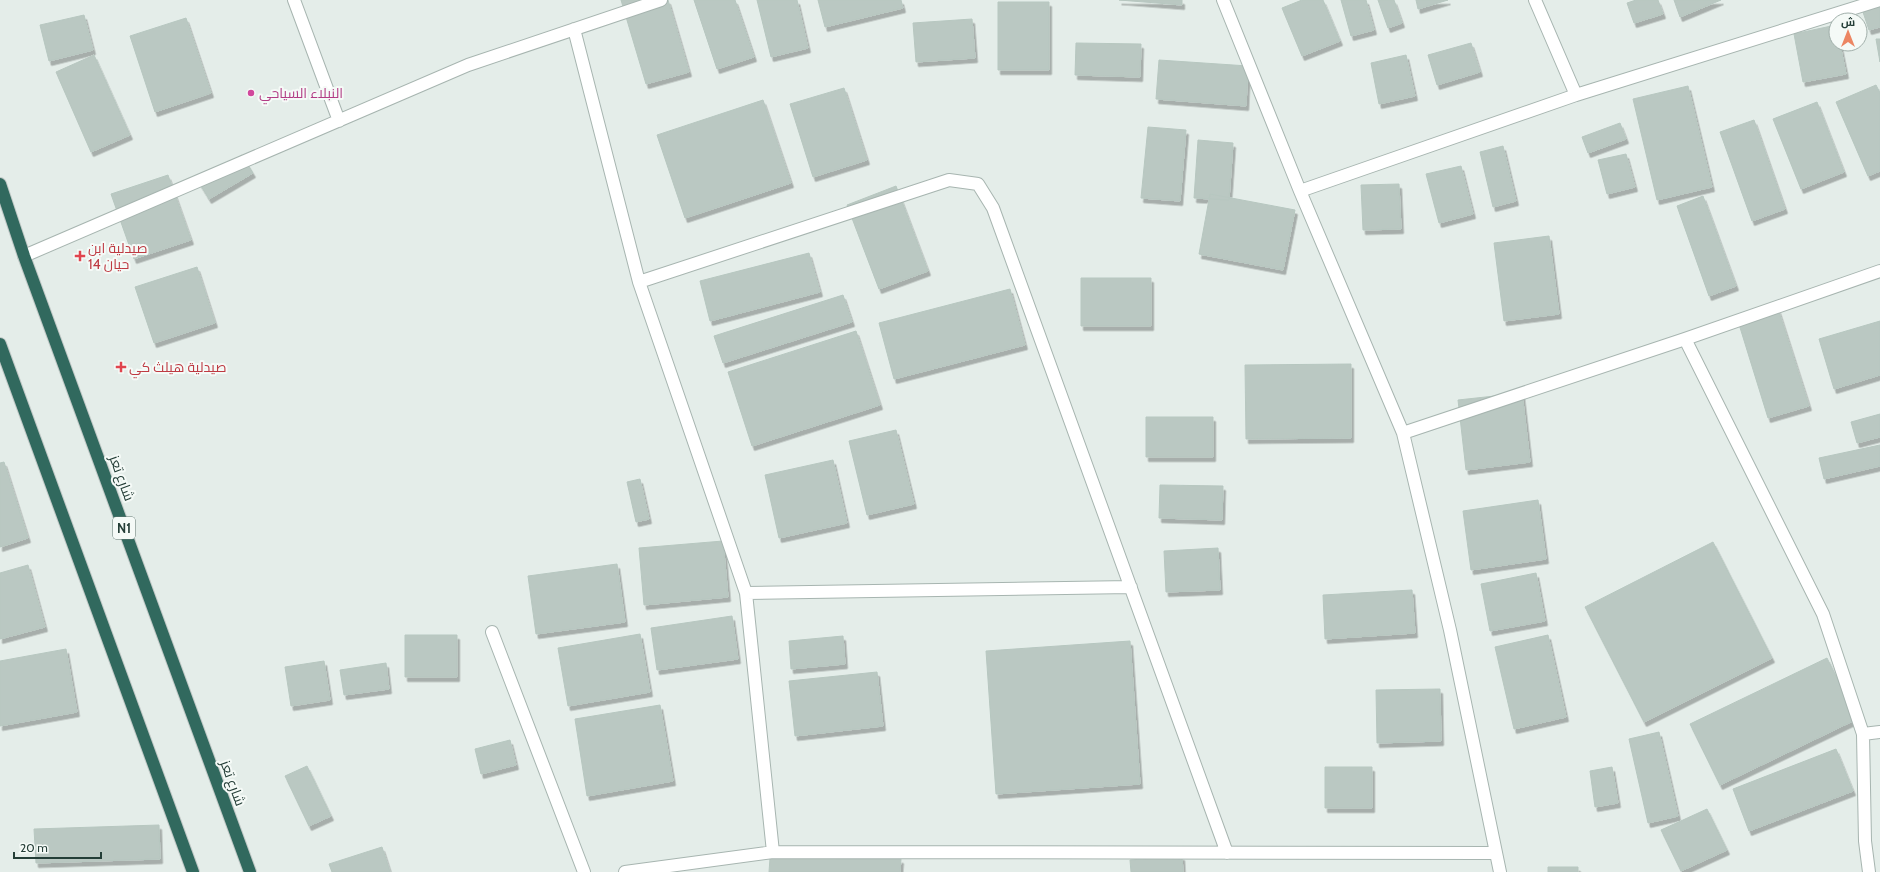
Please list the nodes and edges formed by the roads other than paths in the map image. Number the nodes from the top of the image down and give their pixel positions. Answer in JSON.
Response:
{"nodes":[{"id":1,"x":294,"y":0,"type":"edge"},
{"id":2,"x":661,"y":0,"type":"edge"},
{"id":3,"x":1223,"y":0,"type":"edge"},
{"id":4,"x":1535,"y":0,"type":"edge"},
{"id":5,"x":1880,"y":0,"type":"edge"},
{"id":6,"x":574,"y":29,"type":"junction"},
{"id":7,"x":1576,"y":94,"type":"junction"},
{"id":8,"x":339,"y":121,"type":"junction"},
{"id":9,"x":0,"y":184,"type":"edge"},
{"id":10,"x":1300,"y":191,"type":"junction"},
{"id":11,"x":24,"y":256,"type":"junction"},
{"id":12,"x":1880,"y":271,"type":"edge"},
{"id":13,"x":638,"y":282,"type":"junction"},
{"id":14,"x":1685,"y":339,"type":"junction"},
{"id":15,"x":0,"y":344,"type":"edge"},
{"id":16,"x":1403,"y":433,"type":"junction"},
{"id":17,"x":1131,"y":586,"type":"junction"},
{"id":18,"x":746,"y":593,"type":"junction"},
{"id":19,"x":492,"y":632,"type":"dead end"},
{"id":20,"x":1880,"y":732,"type":"edge"},
{"id":21,"x":1863,"y":734,"type":"junction"},
{"id":22,"x":773,"y":852,"type":"junction"},
{"id":23,"x":1227,"y":853,"type":"junction"},
{"id":24,"x":1495,"y":853,"type":"junction"},
{"id":25,"x":193,"y":872,"type":"edge"},
{"id":26,"x":250,"y":872,"type":"edge"},
{"id":27,"x":584,"y":872,"type":"edge"},
{"id":28,"x":625,"y":872,"type":"edge"},
{"id":29,"x":1500,"y":872,"type":"edge"},
{"id":30,"x":1869,"y":872,"type":"edge"}],
"edges":[{"from":1,"to":8,"type":"street"},
{"from":2,"to":6,"type":"street"},
{"from":3,"to":10,"type":"street"},
{"from":4,"to":7,"type":"street"},
{"from":5,"to":7,"type":"street"},
{"from":6,"to":8,"type":"street"},
{"from":6,"to":13,"type":"street"},
{"from":7,"to":10,"type":"street"},
{"from":8,"to":11,"type":"street"},
{"from":9,"to":11,"type":"highway","name":"شارع تعز","number":"N1"},
{"from":10,"to":16,"type":"street"},
{"from":11,"to":26,"type":"highway","name":"شارع تعز","number":"N1"},
{"from":12,"to":14,"type":"street"},
{"from":13,"to":17,"type":"street"},
{"from":13,"to":18,"type":"street"},
{"from":14,"to":16,"type":"street"},
{"from":14,"to":21,"type":"street"},
{"from":15,"to":25,"type":"highway"},
{"from":16,"to":24,"type":"street"},
{"from":17,"to":18,"type":"street"},
{"from":17,"to":23,"type":"street"},
{"from":18,"to":22,"type":"street"},
{"from":19,"to":27,"type":"street"},
{"from":20,"to":21,"type":"street"},
{"from":21,"to":30,"type":"street"},
{"from":22,"to":23,"type":"street"},
{"from":22,"to":28,"type":"street"},
{"from":23,"to":24,"type":"street"},
{"from":24,"to":29,"type":"street"}]}
